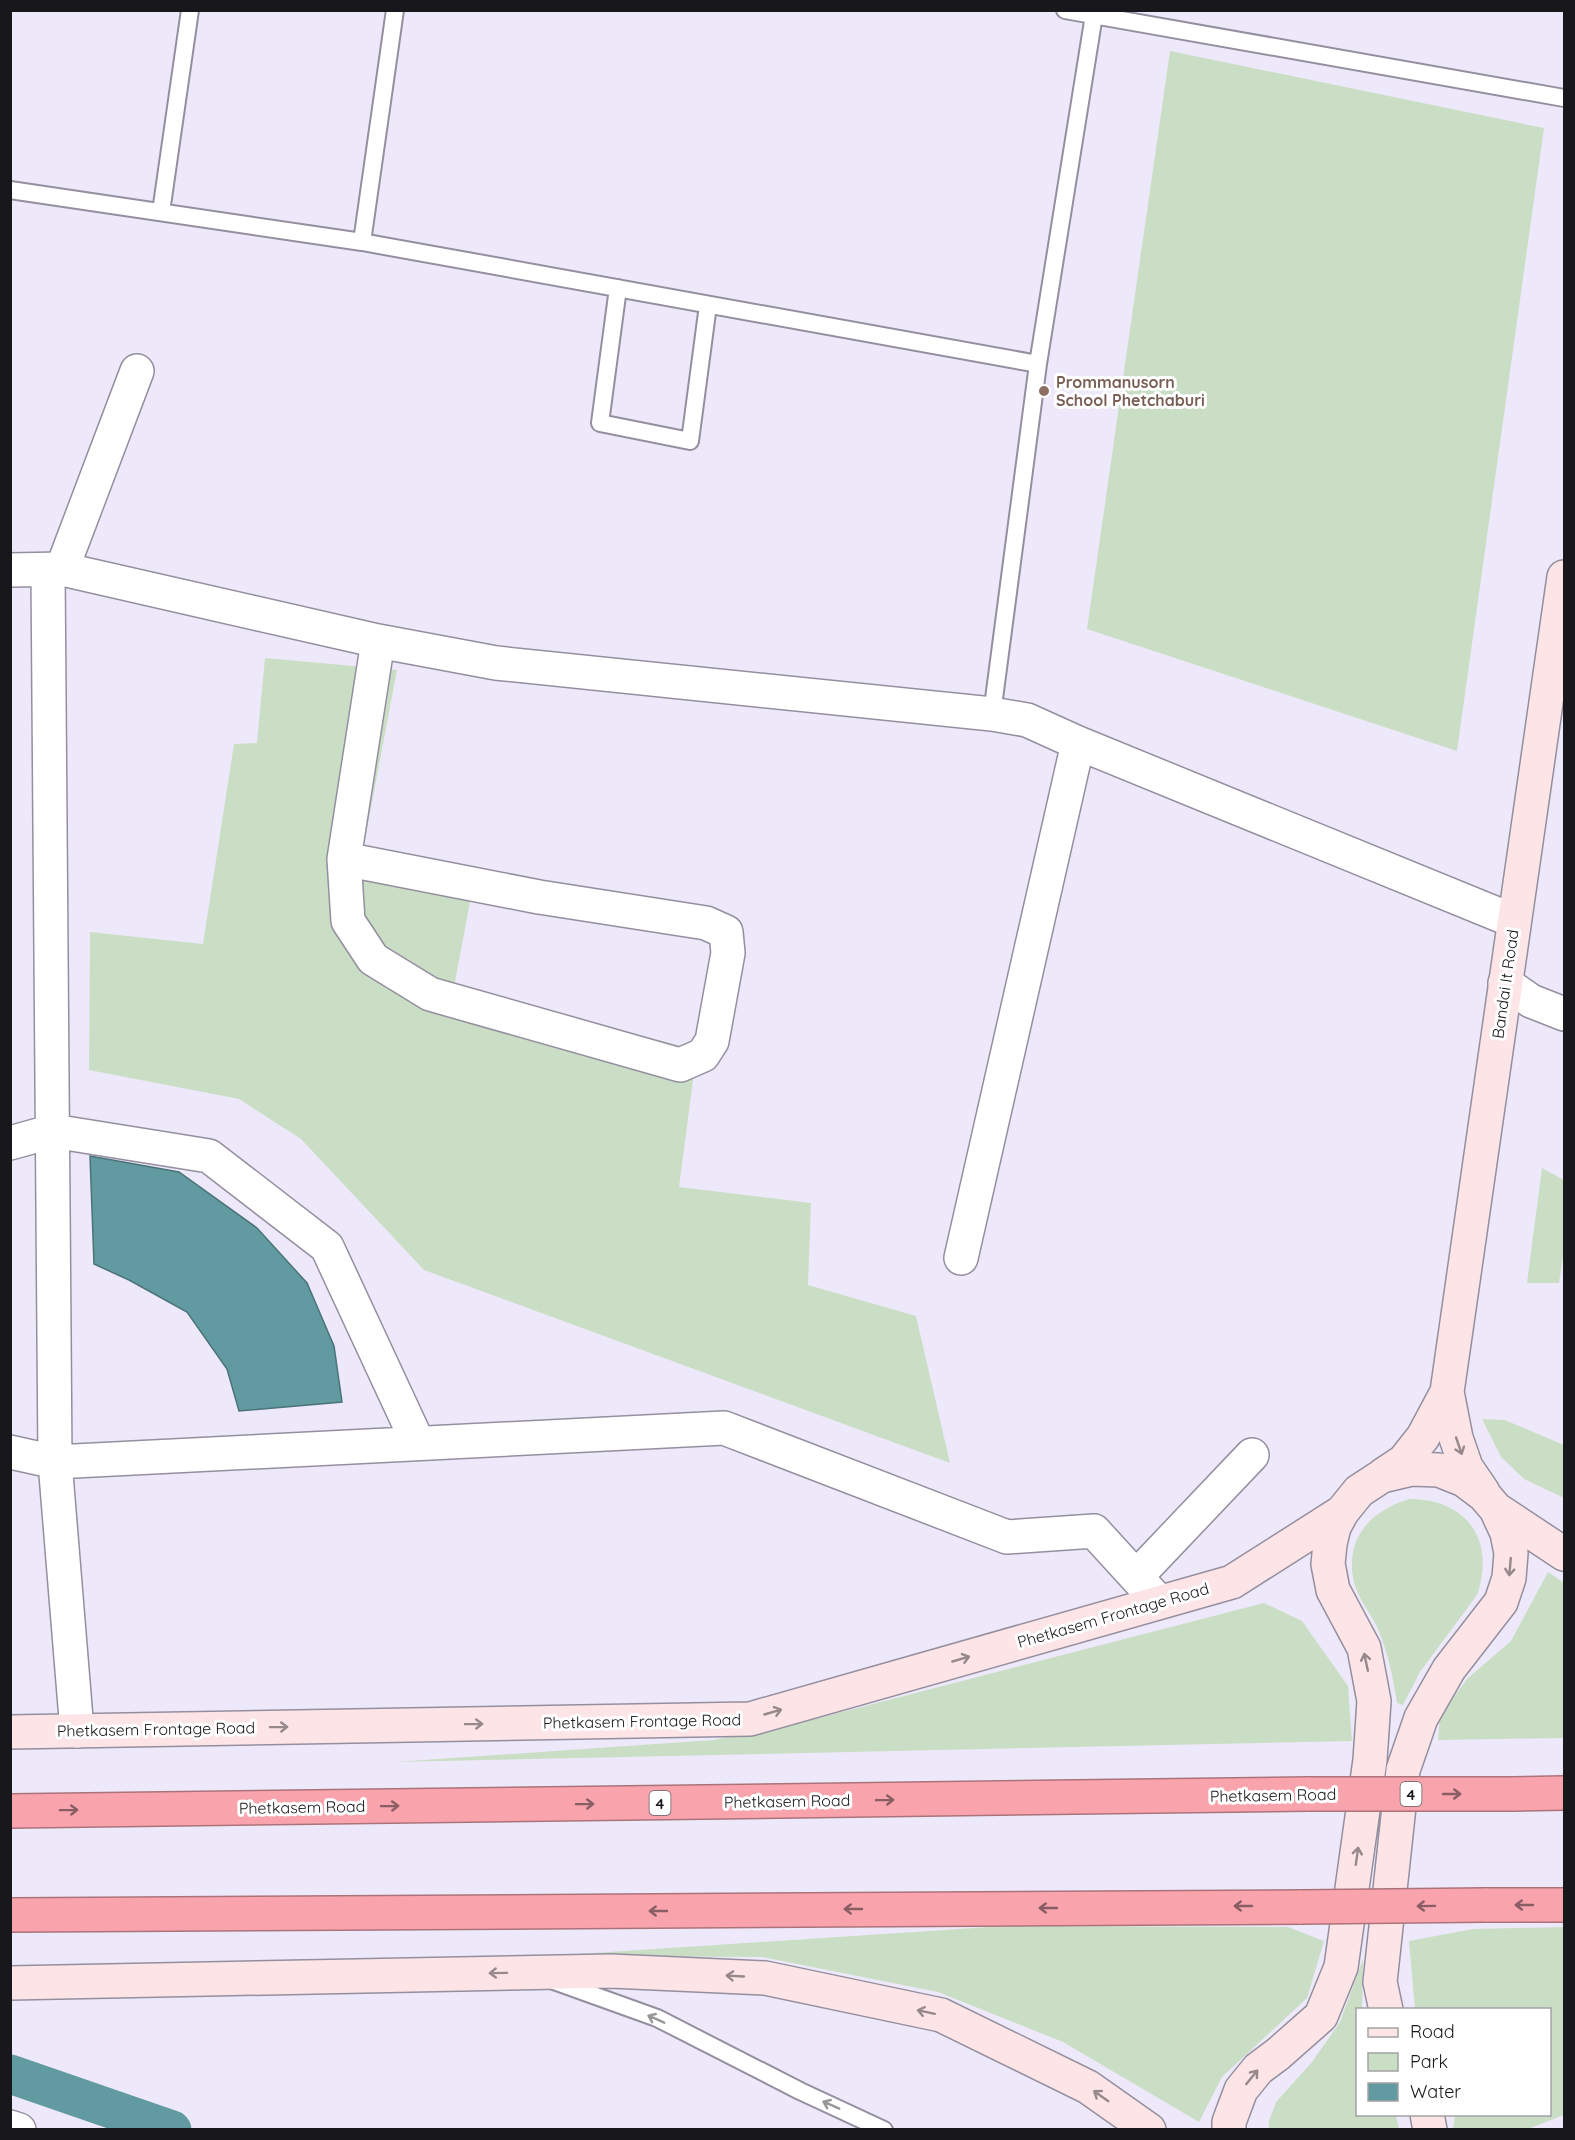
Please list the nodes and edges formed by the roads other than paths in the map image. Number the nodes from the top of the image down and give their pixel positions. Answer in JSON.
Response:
{"nodes":[{"id":1,"x":190,"y":10,"type":"edge"},
{"id":2,"x":395,"y":10,"type":"edge"},
{"id":3,"x":1065,"y":10,"type":"edge"},
{"id":4,"x":1094,"y":15,"type":"junction"},
{"id":5,"x":1564,"y":98,"type":"edge"},
{"id":6,"x":10,"y":190,"type":"edge"},
{"id":7,"x":161,"y":212,"type":"junction"},
{"id":8,"x":362,"y":242,"type":"junction"},
{"id":9,"x":618,"y":288,"type":"junction"},
{"id":10,"x":708,"y":304,"type":"junction"},
{"id":11,"x":1038,"y":364,"type":"junction"},
{"id":12,"x":137,"y":370,"type":"dead end"},
{"id":13,"x":55,"y":569,"type":"junction"},
{"id":14,"x":10,"y":570,"type":"edge"},
{"id":15,"x":1564,"y":577,"type":"edge"},
{"id":16,"x":1560,"y":637,"type":"edge"},
{"id":17,"x":378,"y":641,"type":"junction"},
{"id":18,"x":992,"y":714,"type":"junction"},
{"id":19,"x":1078,"y":743,"type":"junction"},
{"id":20,"x":344,"y":859,"type":"junction"},
{"id":21,"x":1514,"y":921,"type":"junction"},
{"id":22,"x":1505,"y":983,"type":"junction"},
{"id":23,"x":1564,"y":1014,"type":"edge"},
{"id":24,"x":53,"y":1131,"type":"junction"},
{"id":25,"x":10,"y":1143,"type":"edge"},
{"id":26,"x":961,"y":1258,"type":"dead end"},
{"id":27,"x":1447,"y":1392,"type":"junction"},
{"id":28,"x":418,"y":1443,"type":"junction"},
{"id":29,"x":10,"y":1452,"type":"edge"},
{"id":30,"x":1252,"y":1455,"type":"dead end"},
{"id":31,"x":55,"y":1462,"type":"junction"},
{"id":32,"x":1382,"y":1476,"type":"junction"},
{"id":33,"x":1490,"y":1502,"type":"junction"},
{"id":34,"x":1342,"y":1512,"type":"junction"},
{"id":35,"x":1556,"y":1543,"type":"edge"},
{"id":36,"x":1136,"y":1577,"type":"junction"},
{"id":37,"x":1159,"y":1602,"type":"junction"},
{"id":38,"x":76,"y":1731,"type":"junction"},
{"id":39,"x":10,"y":1732,"type":"edge"},
{"id":40,"x":1564,"y":1793,"type":"edge"},
{"id":41,"x":10,"y":1811,"type":"edge"},
{"id":42,"x":1564,"y":1905,"type":"edge"},
{"id":43,"x":10,"y":1915,"type":"edge"},
{"id":44,"x":531,"y":1972,"type":"junction"},
{"id":45,"x":10,"y":1983,"type":"edge"},
{"id":46,"x":1386,"y":2008,"type":"edge"},
{"id":47,"x":10,"y":2127,"type":"edge"},
{"id":48,"x":19,"y":2130,"type":"edge"},
{"id":49,"x":884,"y":2130,"type":"edge"},
{"id":50,"x":1149,"y":2130,"type":"edge"},
{"id":51,"x":1229,"y":2130,"type":"edge"}],
"edges":[{"from":1,"to":7,"type":"lane"},
{"from":2,"to":8,"type":"lane"},
{"from":3,"to":4,"type":"lane"},
{"from":4,"to":5,"type":"lane"},
{"from":4,"to":11,"type":"lane"},
{"from":6,"to":7,"type":"lane"},
{"from":7,"to":8,"type":"lane"},
{"from":8,"to":9,"type":"lane"},
{"from":9,"to":10,"type":"lane"},
{"from":9,"to":10,"type":"lane"},
{"from":10,"to":11,"type":"lane"},
{"from":11,"to":18,"type":"lane"},
{"from":12,"to":13,"type":"street"},
{"from":13,"to":14,"type":"street"},
{"from":13,"to":17,"type":"street"},
{"from":13,"to":24,"type":"street"},
{"from":15,"to":16,"type":"main road","name":"Bandai It Road"},
{"from":16,"to":21,"type":"main road","name":"Bandai It Road"},
{"from":17,"to":18,"type":"street"},
{"from":17,"to":20,"type":"street"},
{"from":18,"to":19,"type":"street"},
{"from":19,"to":21,"type":"street"},
{"from":19,"to":26,"type":"street"},
{"from":20,"to":20,"type":"street"},
{"from":21,"to":22,"type":"main road","name":"Bandai It Road"},
{"from":22,"to":23,"type":"street"},
{"from":22,"to":27,"type":"main road","name":"Bandai It Road"},
{"from":24,"to":25,"type":"street"},
{"from":24,"to":28,"type":"street"},
{"from":24,"to":31,"type":"street"},
{"from":27,"to":32,"type":"main road","name":"Bandai It Road"},
{"from":27,"to":33,"type":"main road","name":"Bandai It Road","one_way":true},
{"from":28,"to":31,"type":"street"},
{"from":28,"to":36,"type":"street"},
{"from":29,"to":31,"type":"street"},
{"from":30,"to":36,"type":"street"},
{"from":31,"to":38,"type":"street"},
{"from":32,"to":33,"type":"main road"},
{"from":32,"to":34,"type":"main road","name":"Bandai It Road"},
{"from":33,"to":35,"type":"main road"},
{"from":33,"to":46,"type":"main road","one_way":true},
{"from":34,"to":37,"type":"main road","name":"Phetkasem Frontage Road"},
{"from":51,"to":34,"type":"main road","one_way":true},
{"from":36,"to":37,"type":"street"},
{"from":38,"to":37,"type":"main road","name":"Phetkasem Frontage Road","one_way":true},
{"from":38,"to":39,"type":"main road","name":"Phetkasem Frontage Road"},
{"from":41,"to":40,"type":"highway","name":"Phetkasem Road","number":"4","one_way":true,"bridge":true},
{"from":42,"to":43,"type":"highway","one_way":true,"bridge":true},
{"from":44,"to":45,"type":"main road","one_way":true},
{"from":49,"to":44,"type":"lane","one_way":true},
{"from":50,"to":44,"type":"main road","one_way":true},
{"from":47,"to":48,"type":"street"}]}
